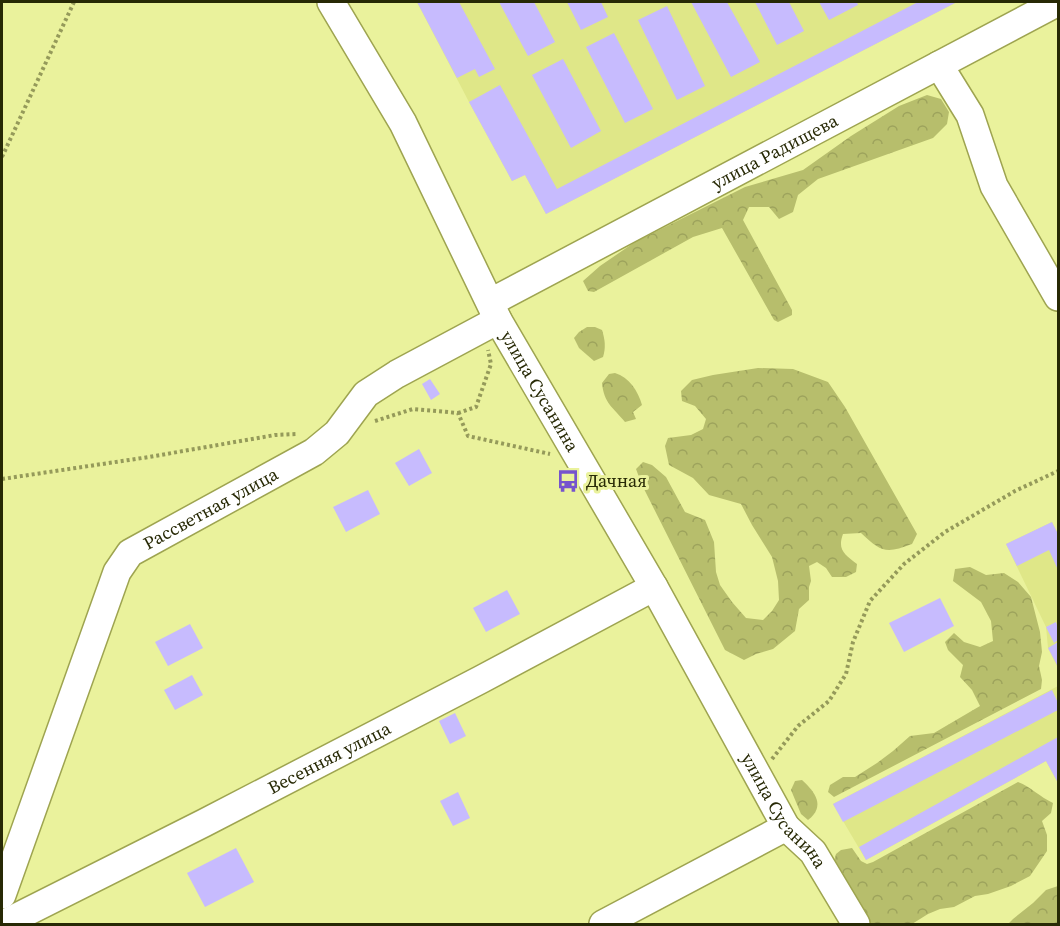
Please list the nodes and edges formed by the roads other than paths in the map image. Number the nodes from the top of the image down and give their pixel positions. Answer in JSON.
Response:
{"nodes":[{"id":1,"x":331,"y":2,"type":"edge"},
{"id":2,"x":1058,"y":2,"type":"edge"},
{"id":3,"x":939,"y":65,"type":"junction"},
{"id":4,"x":1059,"y":297,"type":"edge"},
{"id":5,"x":491,"y":317,"type":"junction"},
{"id":6,"x":654,"y":587,"type":"junction"},
{"id":7,"x":786,"y":827,"type":"junction"},
{"id":8,"x":2,"y":895,"type":"edge"},
{"id":9,"x":3,"y":924,"type":"edge"},
{"id":10,"x":603,"y":924,"type":"edge"},
{"id":11,"x":856,"y":924,"type":"edge"}],
"edges":[{"from":1,"to":5,"type":"street","name":"улица Сусанина"},
{"from":2,"to":3,"type":"street","name":"улица Радищева"},
{"from":3,"to":4,"type":"street"},
{"from":3,"to":5,"type":"street","name":"улица Радищева"},
{"from":5,"to":6,"type":"street","name":"улица Сусанина"},
{"from":5,"to":8,"type":"street","name":"Рассветная улица"},
{"from":6,"to":7,"type":"street","name":"улица Сусанина"},
{"from":6,"to":9,"type":"street","name":"Весенняя улица"},
{"from":7,"to":10,"type":"street"},
{"from":7,"to":11,"type":"street","name":"улица Сусанина"}]}
